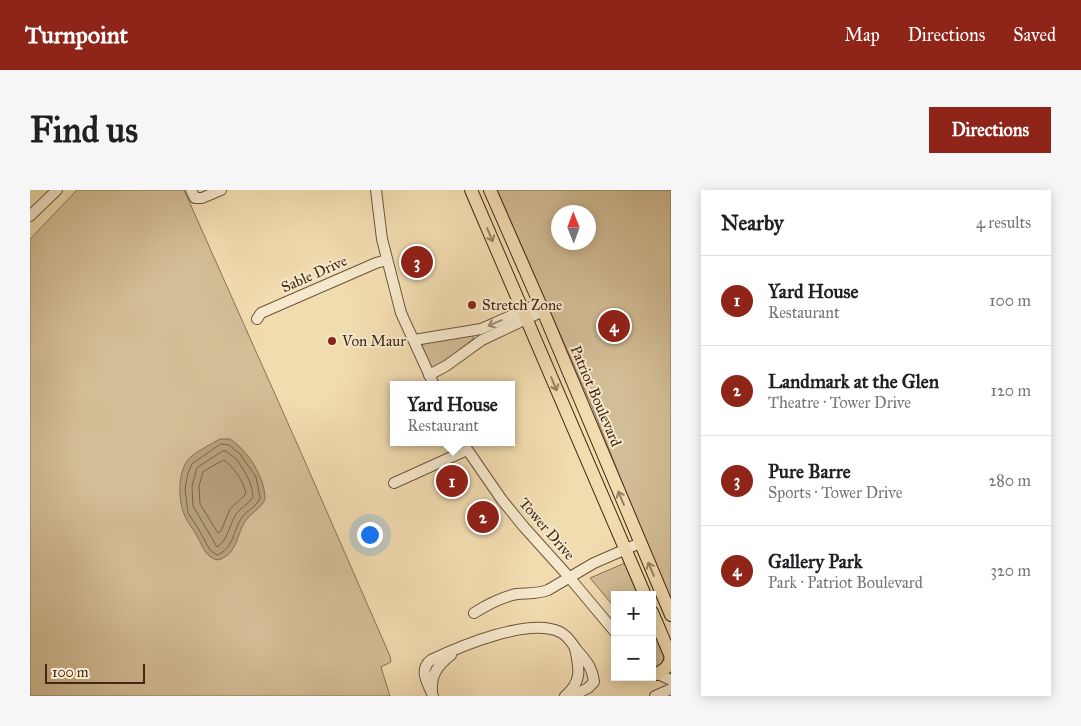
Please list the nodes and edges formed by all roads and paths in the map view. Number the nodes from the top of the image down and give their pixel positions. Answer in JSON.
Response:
{"nodes":[{"id":1,"x":56,"y":190,"type":"edge"},
{"id":2,"x":190,"y":190,"type":"edge"},
{"id":3,"x":221,"y":190,"type":"edge"},
{"id":4,"x":376,"y":190,"type":"edge"},
{"id":5,"x":471,"y":190,"type":"edge"},
{"id":6,"x":490,"y":190,"type":"edge"},
{"id":7,"x":30,"y":216,"type":"edge"},
{"id":8,"x":387,"y":260,"type":"junction"},
{"id":9,"x":542,"y":307,"type":"junction"},
{"id":10,"x":524,"y":315,"type":"junction"},
{"id":11,"x":257,"y":319,"type":"dead end"},
{"id":12,"x":474,"y":330,"type":"junction"},
{"id":13,"x":414,"y":340,"type":"junction"},
{"id":14,"x":481,"y":341,"type":"junction"},
{"id":15,"x":429,"y":375,"type":"junction"},
{"id":16,"x":432,"y":381,"type":"edge"},
{"id":17,"x":464,"y":446,"type":"edge"},
{"id":18,"x":394,"y":483,"type":"dead end"},
{"id":19,"x":640,"y":543,"type":"junction"},
{"id":20,"x":625,"y":548,"type":"junction"},
{"id":21,"x":569,"y":577,"type":"junction"},
{"id":22,"x":643,"y":591,"type":"edge"},
{"id":23,"x":474,"y":613,"type":"dead end"},
{"id":24,"x":671,"y":615,"type":"edge"},
{"id":25,"x":656,"y":621,"type":"edge"},
{"id":26,"x":611,"y":627,"type":"edge"},
{"id":27,"x":575,"y":647,"type":"junction"},
{"id":28,"x":671,"y":656,"type":"edge"},
{"id":29,"x":656,"y":672,"type":"edge"},
{"id":30,"x":656,"y":674,"type":"edge"},
{"id":31,"x":671,"y":680,"type":"edge"},
{"id":32,"x":671,"y":689,"type":"edge"},
{"id":33,"x":433,"y":694,"type":"edge"},
{"id":34,"x":566,"y":696,"type":"edge"},
{"id":35,"x":572,"y":696,"type":"edge"},
{"id":36,"x":655,"y":696,"type":"edge"}],
"edges":[{"from":1,"to":7,"type":"street"},
{"from":2,"to":3,"type":"street"},
{"from":4,"to":8,"type":"street"},
{"from":5,"to":10,"type":"main road","one_way":true},
{"from":6,"to":9,"type":"main road","name":"Patriot Boulevard"},
{"from":8,"to":11,"type":"street","name":"Sable Drive"},
{"from":8,"to":13,"type":"street"},
{"from":9,"to":10,"type":"street"},
{"from":19,"to":9,"type":"main road","name":"Patriot Boulevard","one_way":true},
{"from":10,"to":12,"type":"street","one_way":true},
{"from":10,"to":14,"type":"street"},
{"from":10,"to":20,"type":"main road","one_way":true},
{"from":12,"to":13,"type":"street"},
{"from":12,"to":14,"type":"street"},
{"from":13,"to":15,"type":"street"},
{"from":14,"to":15,"type":"street"},
{"from":15,"to":16,"type":"street"},
{"from":17,"to":18,"type":"street"},
{"from":17,"to":21,"type":"street","name":"Tower Drive"},
{"from":19,"to":20,"type":"street"},
{"from":24,"to":19,"type":"main road","name":"Patriot Boulevard","one_way":true},
{"from":20,"to":21,"type":"street"},
{"from":20,"to":22,"type":"main road"},
{"from":21,"to":23,"type":"street"},
{"from":21,"to":26,"type":"street","name":"Tower Drive"},
{"from":25,"to":28,"type":"main road"},
{"from":27,"to":33,"type":"street"},
{"from":27,"to":34,"type":"street"},
{"from":27,"to":35,"type":"street"},
{"from":28,"to":29,"type":"main road"},
{"from":30,"to":31,"type":"street"},
{"from":32,"to":36,"type":"street"}]}
